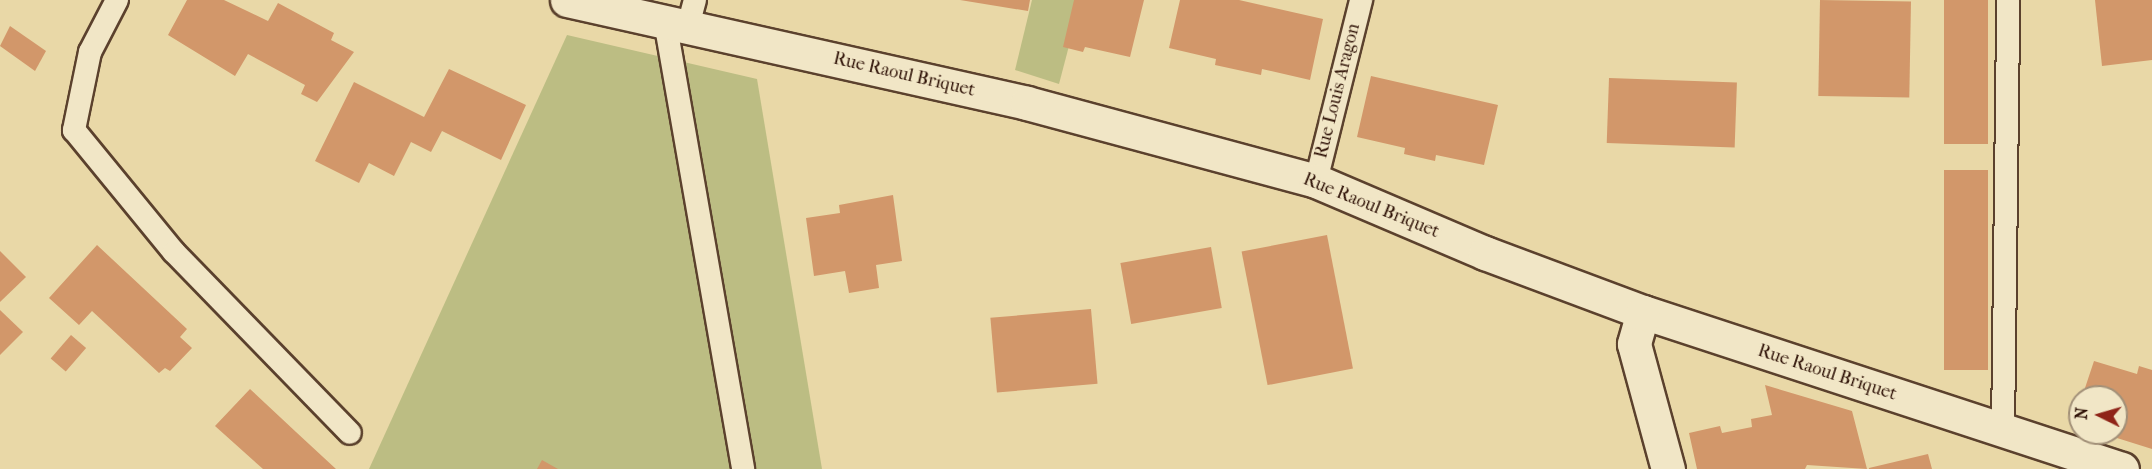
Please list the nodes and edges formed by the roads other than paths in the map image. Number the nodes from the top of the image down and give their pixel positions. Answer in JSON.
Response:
{"nodes":[{"id":1,"x":117,"y":0,"type":"edge"},
{"id":2,"x":567,"y":0,"type":"edge"},
{"id":3,"x":1361,"y":0,"type":"edge"},
{"id":4,"x":2008,"y":0,"type":"edge"},
{"id":5,"x":682,"y":15,"type":"edge"},
{"id":6,"x":1316,"y":181,"type":"junction"},
{"id":7,"x":1643,"y":312,"type":"junction"},
{"id":8,"x":2003,"y":432,"type":"junction"},
{"id":9,"x":350,"y":433,"type":"dead end"},
{"id":10,"x":743,"y":469,"type":"edge"},
{"id":11,"x":1668,"y":469,"type":"edge"},
{"id":12,"x":2122,"y":469,"type":"edge"}],
"edges":[{"from":1,"to":9,"type":"lane"},
{"from":2,"to":5,"type":"street","name":"Rue Raoul Briquet"},
{"from":3,"to":6,"type":"lane","name":"Rue Louis Aragon"},
{"from":4,"to":8,"type":"lane"},
{"from":5,"to":6,"type":"street","name":"Rue Raoul Briquet"},
{"from":5,"to":10,"type":"lane"},
{"from":6,"to":7,"type":"street","name":"Rue Raoul Briquet"},
{"from":7,"to":8,"type":"street","name":"Rue Raoul Briquet"},
{"from":7,"to":11,"type":"street"},
{"from":8,"to":12,"type":"street","name":"Rue Raoul Briquet"}]}
